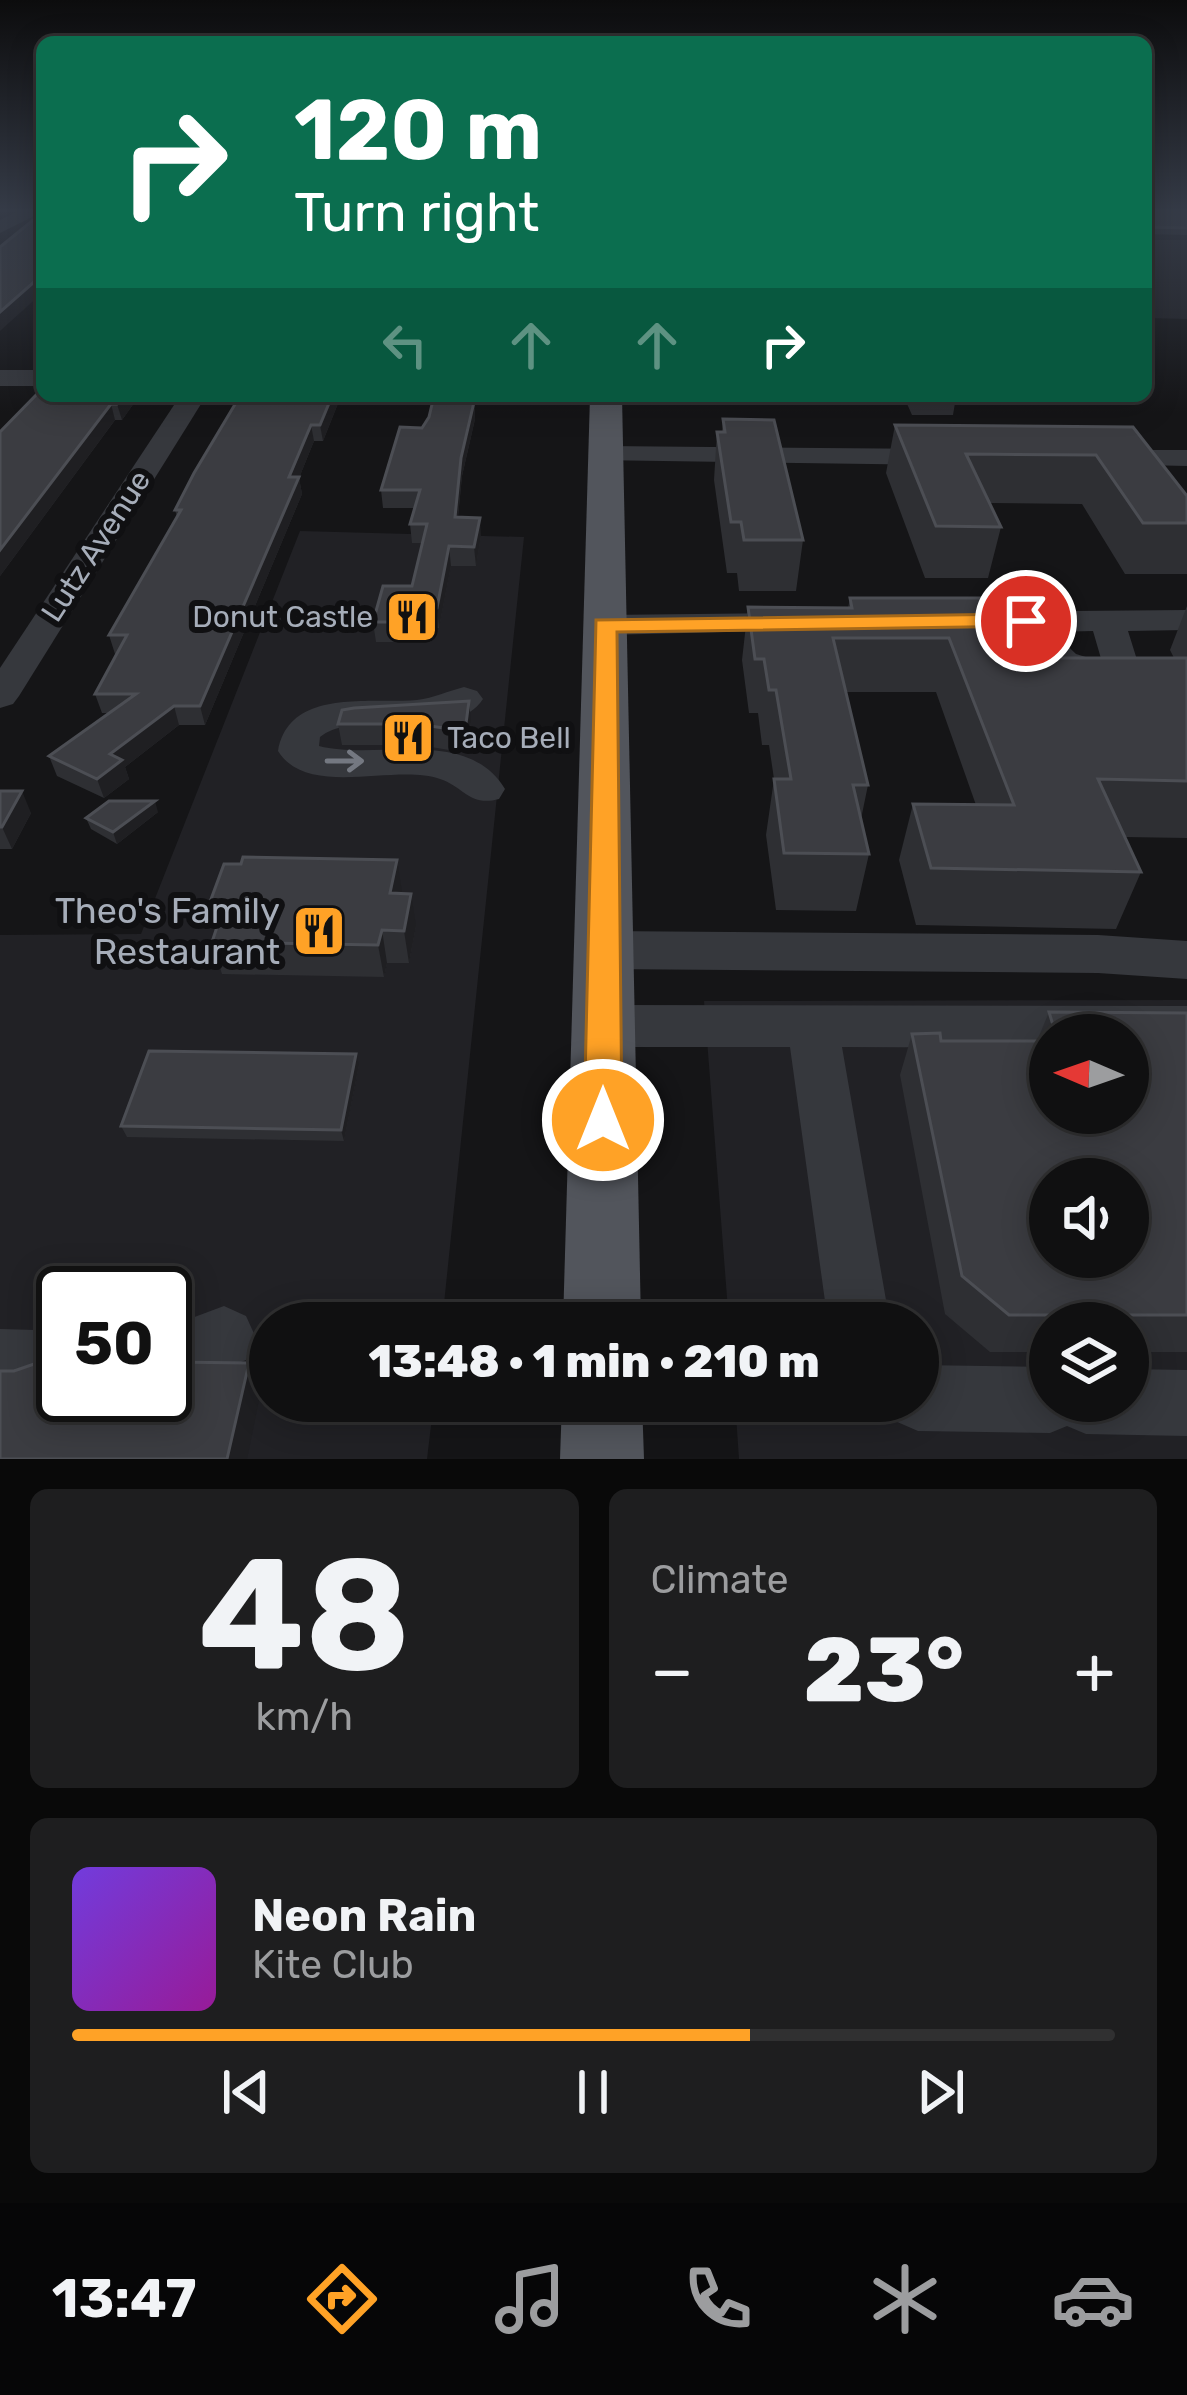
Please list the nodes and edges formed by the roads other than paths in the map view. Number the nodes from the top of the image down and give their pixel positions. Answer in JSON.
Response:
{"nodes":[{"id":1,"x":0,"y":378,"type":"edge"},
{"id":2,"x":36,"y":378,"type":"edge"},
{"id":3,"x":189,"y":402,"type":"edge"},
{"id":4,"x":606,"y":402,"type":"edge"},
{"id":5,"x":605,"y":454,"type":"junction"},
{"id":6,"x":972,"y":457,"type":"edge"},
{"id":7,"x":1068,"y":458,"type":"edge"},
{"id":8,"x":1187,"y":458,"type":"edge"},
{"id":9,"x":1107,"y":620,"type":"junction"},
{"id":10,"x":1187,"y":620,"type":"edge"},
{"id":11,"x":1026,"y":621,"type":"junction"},
{"id":12,"x":933,"y":622,"type":"edge"},
{"id":13,"x":839,"y":623,"type":"edge"},
{"id":14,"x":605,"y":625,"type":"junction"},
{"id":15,"x":0,"y":696,"type":"edge"},
{"id":16,"x":464,"y":699,"type":"edge"},
{"id":17,"x":484,"y":789,"type":"dead end"},
{"id":18,"x":603,"y":950,"type":"junction"},
{"id":19,"x":1187,"y":960,"type":"edge"},
{"id":20,"x":604,"y":1026,"type":"junction"},
{"id":21,"x":813,"y":1026,"type":"junction"},
{"id":22,"x":1187,"y":1027,"type":"edge"},
{"id":23,"x":602,"y":1302,"type":"edge"},
{"id":24,"x":857,"y":1302,"type":"edge"},
{"id":25,"x":224,"y":1338,"type":"dead end"},
{"id":26,"x":192,"y":1350,"type":"edge"},
{"id":27,"x":939,"y":1398,"type":"edge"},
{"id":28,"x":1029,"y":1400,"type":"edge"},
{"id":29,"x":1149,"y":1402,"type":"edge"},
{"id":30,"x":1187,"y":1403,"type":"edge"},
{"id":31,"x":602,"y":1422,"type":"edge"},
{"id":32,"x":602,"y":1459,"type":"edge"}],
"edges":[{"from":1,"to":2,"type":"street"},
{"from":3,"to":15,"type":"street","name":"Lutz Avenue"},
{"from":4,"to":5,"type":"main road"},
{"from":5,"to":6,"type":"street"},
{"from":5,"to":14,"type":"main road"},
{"from":7,"to":8,"type":"street"},
{"from":9,"to":10,"type":"street"},
{"from":9,"to":11,"type":"street"},
{"from":9,"to":11,"type":"street"},
{"from":11,"to":12,"type":"street"},
{"from":13,"to":14,"type":"street"},
{"from":14,"to":18,"type":"main road"},
{"from":16,"to":17,"type":"street","one_way":true},
{"from":18,"to":19,"type":"street"},
{"from":18,"to":20,"type":"main road"},
{"from":20,"to":21,"type":"street"},
{"from":20,"to":23,"type":"main road"},
{"from":21,"to":22,"type":"street"},
{"from":21,"to":24,"type":"street"},
{"from":25,"to":26,"type":"street"},
{"from":27,"to":28,"type":"street"},
{"from":29,"to":30,"type":"street"},
{"from":31,"to":32,"type":"main road"}]}
